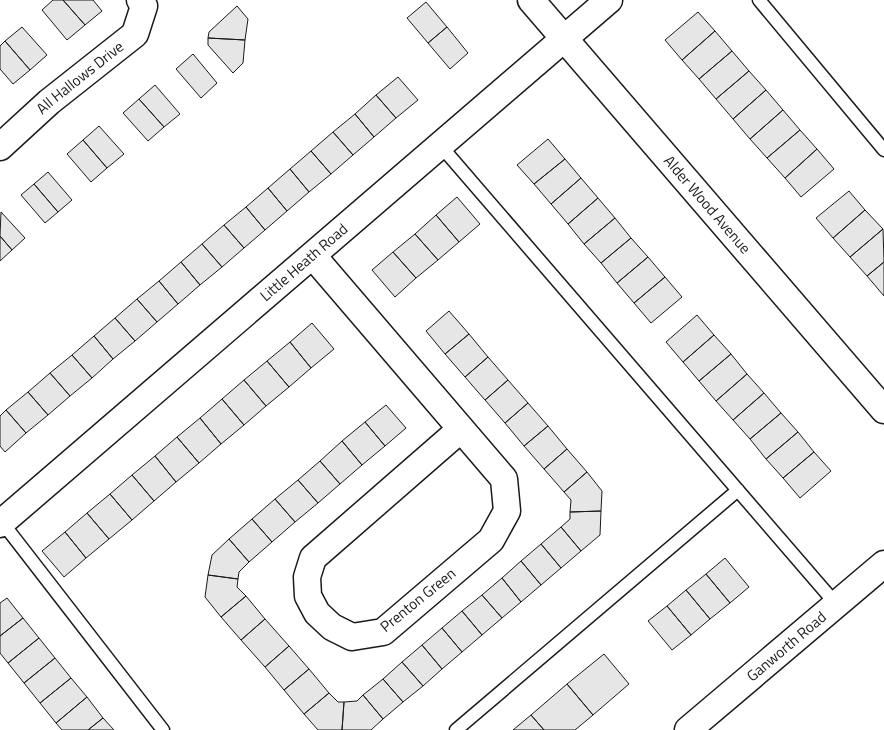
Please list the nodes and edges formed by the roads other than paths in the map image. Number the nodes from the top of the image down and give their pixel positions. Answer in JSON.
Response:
{"nodes":[{"id":1,"x":140,"y":0,"type":"edge"},
{"id":2,"x":531,"y":0,"type":"edge"},
{"id":3,"x":609,"y":0,"type":"edge"},
{"id":4,"x":759,"y":0,"type":"edge"},
{"id":5,"x":564,"y":39,"type":"junction"},
{"id":6,"x":440,"y":145,"type":"junction"},
{"id":7,"x":0,"y":147,"type":"edge"},
{"id":8,"x":884,"y":150,"type":"edge"},
{"id":9,"x":313,"y":256,"type":"junction"},
{"id":10,"x":884,"y":410,"type":"edge"},
{"id":11,"x":461,"y":429,"type":"junction"},
{"id":12,"x":738,"y":490,"type":"junction"},
{"id":13,"x":1,"y":523,"type":"edge"},
{"id":14,"x":884,"y":564,"type":"edge"},
{"id":15,"x":836,"y":604,"type":"junction"},
{"id":16,"x":163,"y":730,"type":"edge"},
{"id":17,"x":456,"y":730,"type":"edge"},
{"id":18,"x":688,"y":730,"type":"edge"}],
"edges":[{"from":1,"to":7,"type":"street","name":"All Hallows Drive"},
{"from":2,"to":5,"type":"street","name":"Alder Wood Avenue"},
{"from":3,"to":5,"type":"street","name":"Little Heath Road"},
{"from":4,"to":8,"type":"lane"},
{"from":5,"to":6,"type":"street","name":"Little Heath Road"},
{"from":5,"to":10,"type":"street","name":"Alder Wood Avenue"},
{"from":6,"to":9,"type":"street","name":"Little Heath Road"},
{"from":6,"to":12,"type":"lane"},
{"from":9,"to":11,"type":"street","name":"Prenton Green"},
{"from":9,"to":13,"type":"street","name":"Little Heath Road"},
{"from":11,"to":11,"type":"street","name":"Prenton Green"},
{"from":12,"to":15,"type":"lane"},
{"from":12,"to":17,"type":"lane"},
{"from":13,"to":16,"type":"lane"},
{"from":14,"to":15,"type":"street","name":"Ganworth Road"},
{"from":15,"to":18,"type":"street","name":"Ganworth Road"}]}
